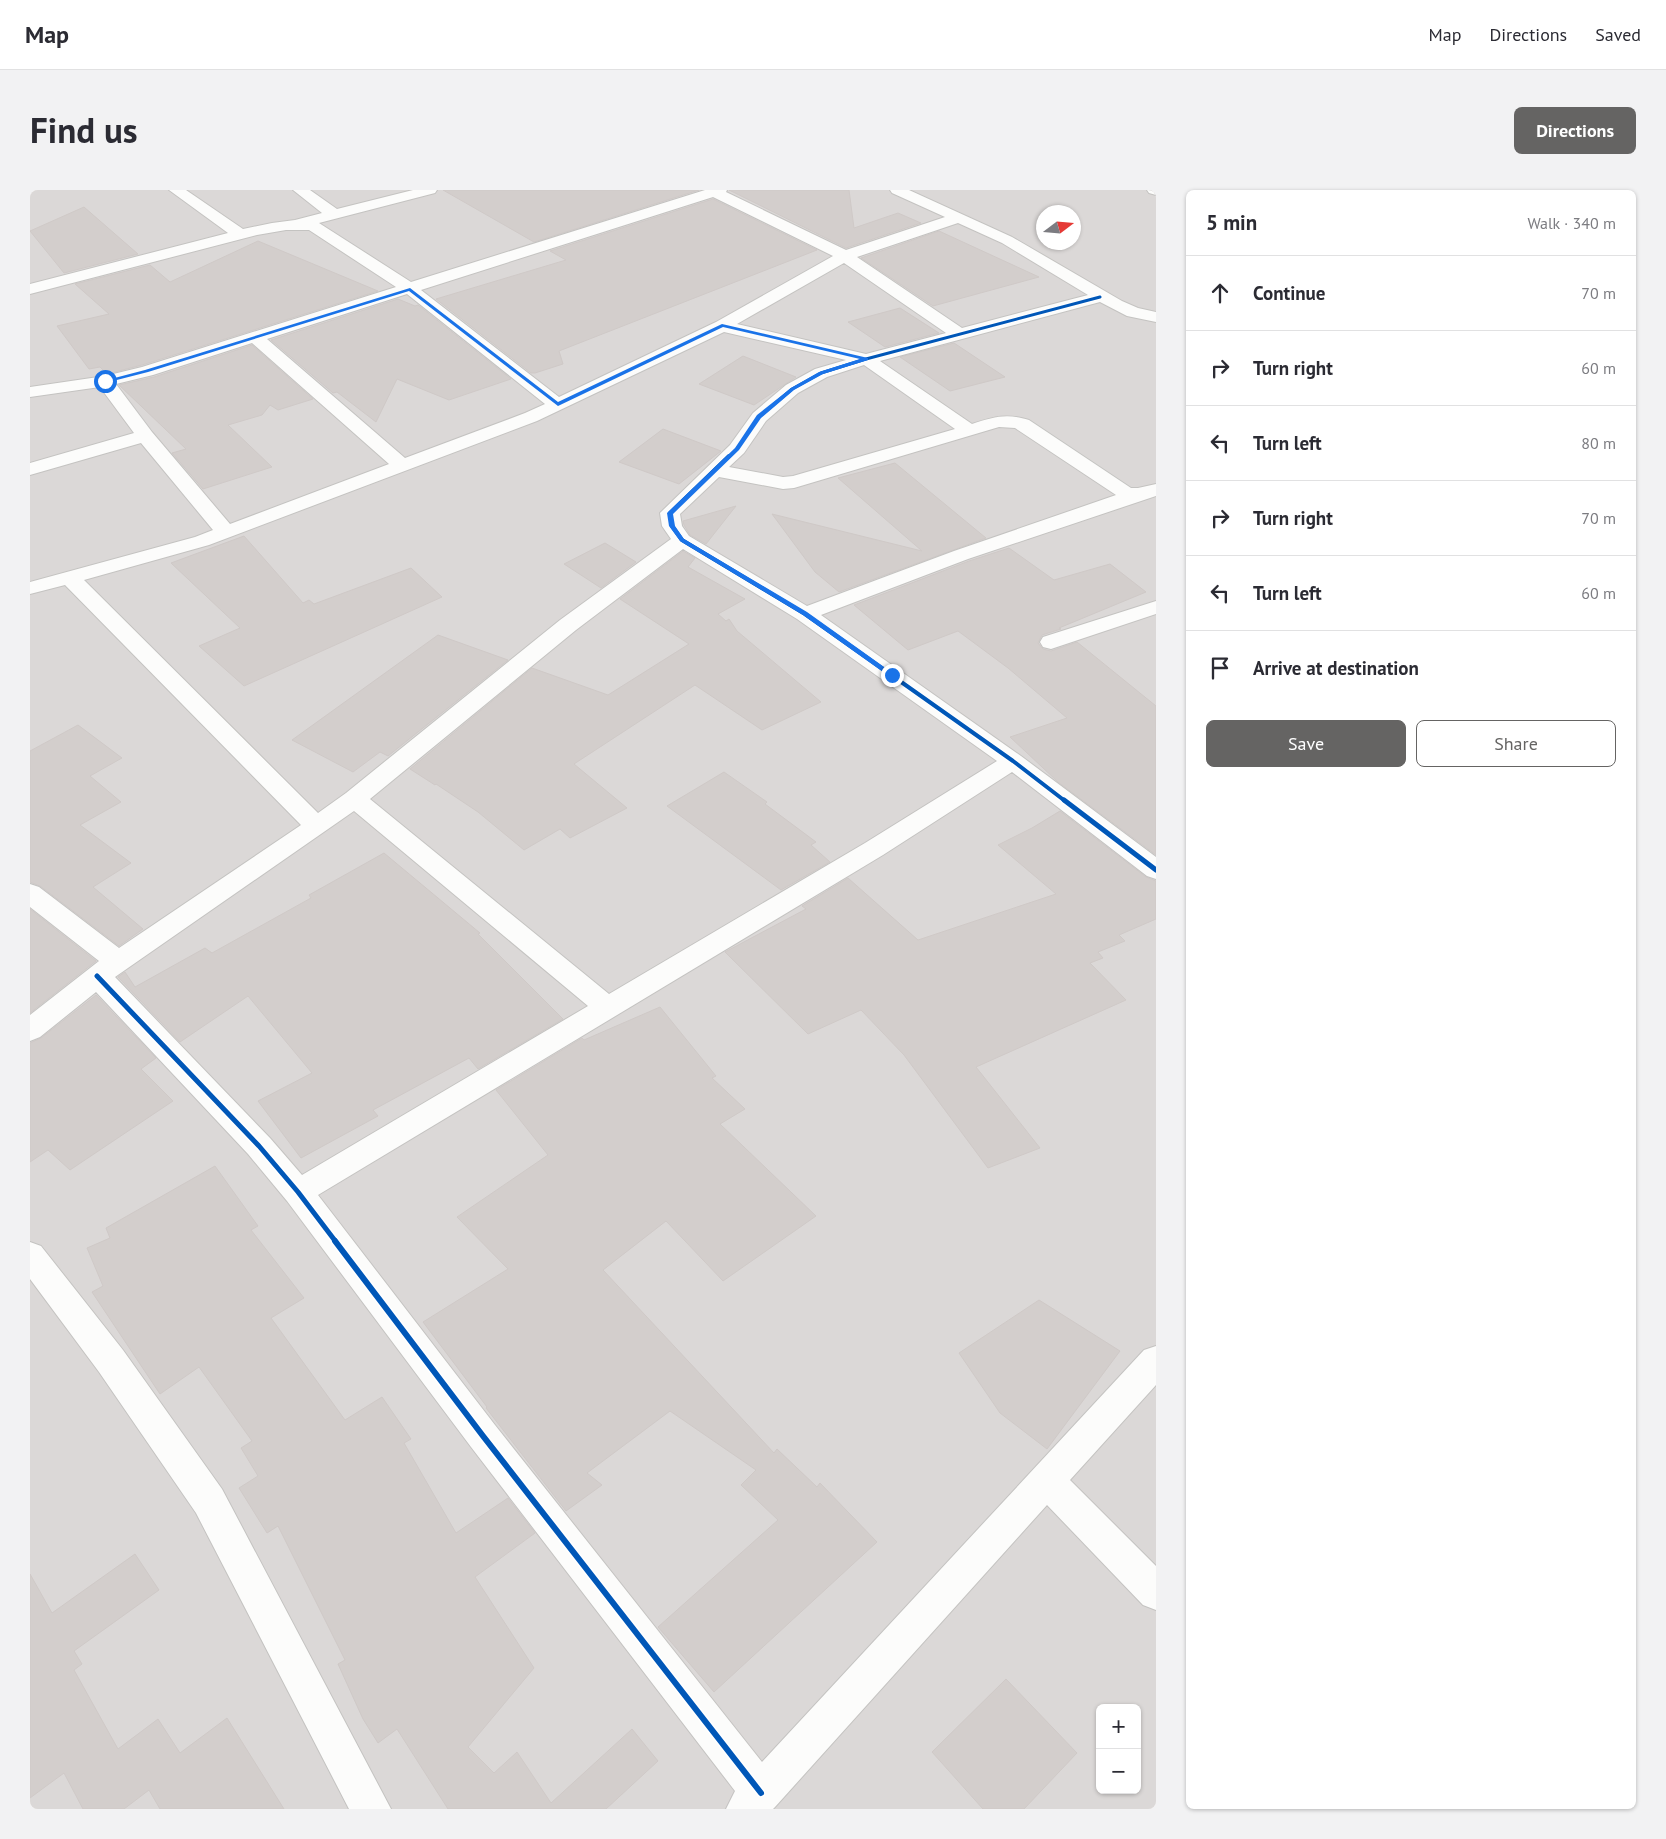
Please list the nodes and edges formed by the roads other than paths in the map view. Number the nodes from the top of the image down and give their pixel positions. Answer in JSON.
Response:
{"nodes":[{"id":1,"x":176,"y":190,"type":"edge"},
{"id":2,"x":300,"y":190,"type":"edge"},
{"id":3,"x":430,"y":190,"type":"edge"},
{"id":4,"x":897,"y":190,"type":"edge"},
{"id":5,"x":717,"y":191,"type":"edge"},
{"id":6,"x":335,"y":215,"type":"junction"},
{"id":7,"x":958,"y":218,"type":"junction"},
{"id":8,"x":301,"y":223,"type":"junction"},
{"id":9,"x":242,"y":234,"type":"junction"},
{"id":10,"x":845,"y":256,"type":"junction"},
{"id":11,"x":30,"y":289,"type":"edge"},
{"id":12,"x":410,"y":289,"type":"junction"},
{"id":13,"x":1100,"y":297,"type":"junction"},
{"id":14,"x":1156,"y":317,"type":"edge"},
{"id":15,"x":722,"y":326,"type":"junction"},
{"id":16,"x":959,"y":334,"type":"junction"},
{"id":17,"x":255,"y":337,"type":"junction"},
{"id":18,"x":866,"y":359,"type":"junction"},
{"id":19,"x":105,"y":381,"type":"junction"},
{"id":20,"x":30,"y":392,"type":"edge"},
{"id":21,"x":558,"y":405,"type":"junction"},
{"id":22,"x":969,"y":430,"type":"junction"},
{"id":23,"x":145,"y":436,"type":"junction"},
{"id":24,"x":403,"y":466,"type":"junction"},
{"id":25,"x":30,"y":468,"type":"edge"},
{"id":26,"x":715,"y":470,"type":"junction"},
{"id":27,"x":1147,"y":492,"type":"edge"},
{"id":28,"x":226,"y":532,"type":"junction"},
{"id":29,"x":682,"y":540,"type":"junction"},
{"id":30,"x":69,"y":577,"type":"junction"},
{"id":31,"x":30,"y":588,"type":"edge"},
{"id":32,"x":1156,"y":607,"type":"edge"},
{"id":33,"x":805,"y":614,"type":"junction"},
{"id":34,"x":1051,"y":642,"type":"dead end"},
{"id":35,"x":1013,"y":761,"type":"junction"},
{"id":36,"x":355,"y":799,"type":"junction"},
{"id":37,"x":316,"y":826,"type":"junction"},
{"id":38,"x":1156,"y":870,"type":"edge"},
{"id":39,"x":30,"y":893,"type":"edge"},
{"id":40,"x":108,"y":969,"type":"junction"},
{"id":41,"x":608,"y":1008,"type":"junction"},
{"id":42,"x":30,"y":1030,"type":"edge"},
{"id":43,"x":298,"y":1192,"type":"junction"},
{"id":44,"x":30,"y":1255,"type":"edge"},
{"id":45,"x":1156,"y":1361,"type":"edge"},
{"id":46,"x":1046,"y":1481,"type":"junction"},
{"id":47,"x":1156,"y":1592,"type":"edge"},
{"id":48,"x":754,"y":1801,"type":"edge"},
{"id":49,"x":371,"y":1809,"type":"edge"}],
"edges":[{"from":1,"to":9,"type":"street"},
{"from":2,"to":6,"type":"street"},
{"from":3,"to":6,"type":"street"},
{"from":4,"to":7,"type":"street"},
{"from":5,"to":10,"type":"street"},
{"from":5,"to":12,"type":"street"},
{"from":6,"to":8,"type":"street"},
{"from":7,"to":10,"type":"street"},
{"from":7,"to":13,"type":"street"},
{"from":8,"to":9,"type":"street"},
{"from":8,"to":12,"type":"street"},
{"from":9,"to":11,"type":"street"},
{"from":10,"to":15,"type":"street"},
{"from":10,"to":16,"type":"street"},
{"from":12,"to":17,"type":"street"},
{"from":12,"to":21,"type":"street"},
{"from":13,"to":14,"type":"street"},
{"from":13,"to":16,"type":"street"},
{"from":15,"to":18,"type":"street"},
{"from":15,"to":21,"type":"street"},
{"from":16,"to":18,"type":"street"},
{"from":17,"to":19,"type":"street"},
{"from":17,"to":24,"type":"street"},
{"from":18,"to":22,"type":"street"},
{"from":18,"to":26,"type":"street"},
{"from":19,"to":20,"type":"street"},
{"from":19,"to":23,"type":"street"},
{"from":21,"to":24,"type":"street"},
{"from":22,"to":26,"type":"street"},
{"from":22,"to":27,"type":"street"},
{"from":23,"to":25,"type":"street"},
{"from":23,"to":28,"type":"street"},
{"from":24,"to":28,"type":"street"},
{"from":26,"to":29,"type":"street"},
{"from":27,"to":33,"type":"street"},
{"from":28,"to":30,"type":"street"},
{"from":29,"to":33,"type":"street"},
{"from":29,"to":36,"type":"street"},
{"from":30,"to":31,"type":"street"},
{"from":30,"to":37,"type":"street"},
{"from":32,"to":34,"type":"street"},
{"from":33,"to":35,"type":"street"},
{"from":35,"to":38,"type":"street"},
{"from":35,"to":41,"type":"street"},
{"from":36,"to":37,"type":"street"},
{"from":36,"to":41,"type":"street"},
{"from":37,"to":40,"type":"street"},
{"from":39,"to":40,"type":"street"},
{"from":40,"to":42,"type":"street"},
{"from":40,"to":43,"type":"street"},
{"from":41,"to":43,"type":"street"},
{"from":43,"to":48,"type":"street"},
{"from":44,"to":49,"type":"street"},
{"from":45,"to":46,"type":"street"},
{"from":46,"to":47,"type":"street"},
{"from":46,"to":48,"type":"street"}]}
